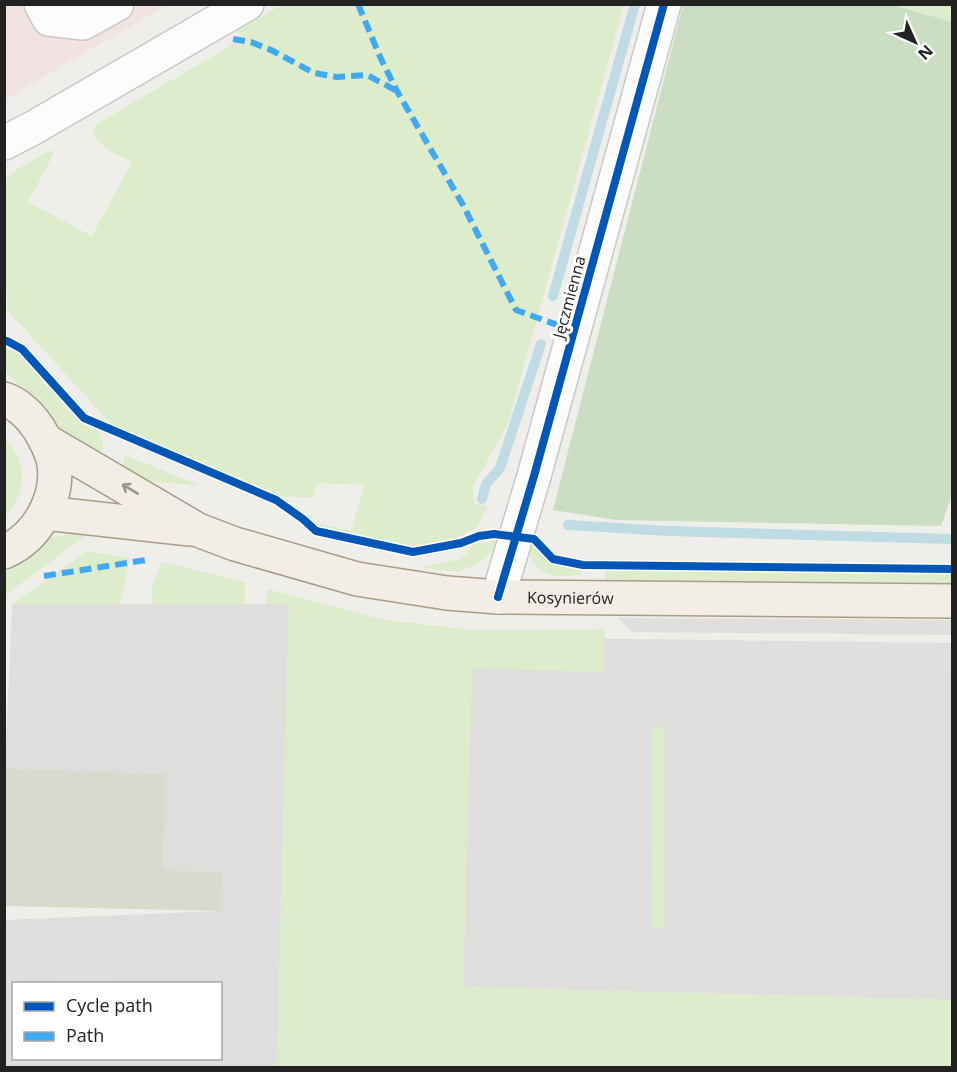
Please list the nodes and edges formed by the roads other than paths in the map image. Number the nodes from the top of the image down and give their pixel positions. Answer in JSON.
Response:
{"nodes":[{"id":1,"x":41,"y":4,"type":"edge"},
{"id":2,"x":117,"y":4,"type":"edge"},
{"id":3,"x":247,"y":4,"type":"edge"},
{"id":4,"x":664,"y":4,"type":"edge"},
{"id":5,"x":4,"y":143,"type":"edge"},
{"id":6,"x":6,"y":394,"type":"edge"},
{"id":7,"x":48,"y":442,"type":"junction"},
{"id":8,"x":45,"y":513,"type":"junction"},
{"id":9,"x":198,"y":530,"type":"junction"},
{"id":10,"x":4,"y":552,"type":"edge"},
{"id":11,"x":498,"y":597,"type":"junction"},
{"id":12,"x":952,"y":601,"type":"edge"}],
"edges":[{"from":1,"to":2,"type":"street"},
{"from":3,"to":5,"type":"street"},
{"from":4,"to":11,"type":"street","name":"Jęczmienna"},
{"from":6,"to":7,"type":"main road"},
{"from":7,"to":8,"type":"main road"},
{"from":9,"to":7,"type":"main road","name":"Kosynierów","one_way":true},
{"from":8,"to":9,"type":"main road","name":"Kosynierów"},
{"from":8,"to":10,"type":"main road"},
{"from":9,"to":11,"type":"main road","name":"Kosynierów"},
{"from":11,"to":12,"type":"main road","name":"Kosynierów"}]}
